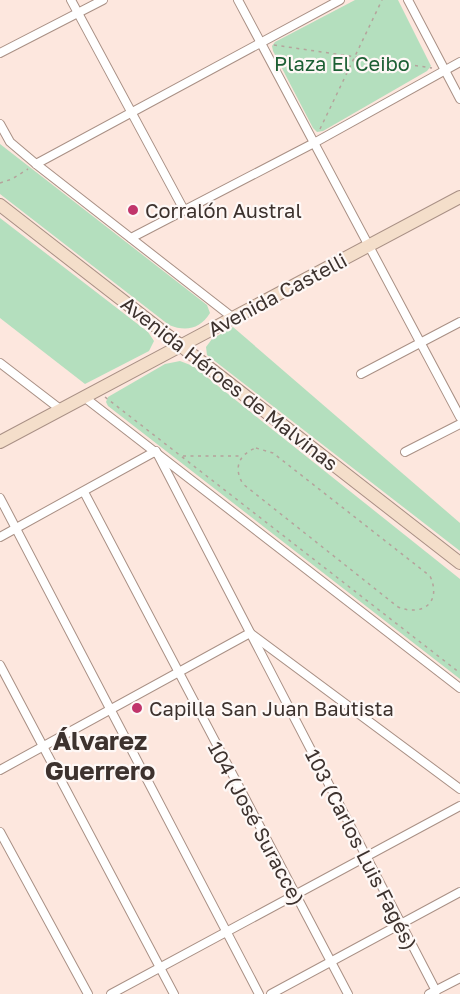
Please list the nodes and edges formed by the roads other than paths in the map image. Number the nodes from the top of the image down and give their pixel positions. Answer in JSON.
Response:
{"nodes":[{"id":1,"x":71,"y":0,"type":"edge"},
{"id":2,"x":103,"y":0,"type":"edge"},
{"id":3,"x":238,"y":0,"type":"edge"},
{"id":4,"x":340,"y":0,"type":"edge"},
{"id":5,"x":408,"y":0,"type":"edge"},
{"id":6,"x":78,"y":13,"type":"junction"},
{"id":7,"x":261,"y":43,"type":"junction"},
{"id":8,"x":0,"y":53,"type":"edge"},
{"id":9,"x":460,"y":62,"type":"edge"},
{"id":10,"x":445,"y":70,"type":"junction"},
{"id":11,"x":460,"y":99,"type":"edge"},
{"id":12,"x":132,"y":112,"type":"junction"},
{"id":13,"x":0,"y":124,"type":"edge"},
{"id":14,"x":314,"y":143,"type":"junction"},
{"id":15,"x":36,"y":164,"type":"junction"},
{"id":16,"x":460,"y":197,"type":"edge"},
{"id":17,"x":0,"y":205,"type":"edge"},
{"id":18,"x":184,"y":210,"type":"junction"},
{"id":19,"x":131,"y":238,"type":"junction"},
{"id":20,"x":368,"y":246,"type":"junction"},
{"id":21,"x":232,"y":318,"type":"junction"},
{"id":22,"x":460,"y":322,"type":"edge"},
{"id":23,"x":420,"y":343,"type":"junction"},
{"id":24,"x":181,"y":344,"type":"junction"},
{"id":25,"x":0,"y":363,"type":"edge"},
{"id":26,"x":361,"y":374,"type":"dead end"},
{"id":27,"x":84,"y":397,"type":"junction"},
{"id":28,"x":60,"y":409,"type":"junction"},
{"id":29,"x":460,"y":417,"type":"edge"},
{"id":30,"x":460,"y":424,"type":"edge"},
{"id":31,"x":0,"y":442,"type":"edge"},
{"id":32,"x":156,"y":451,"type":"junction"},
{"id":33,"x":405,"y":452,"type":"dead end"},
{"id":34,"x":84,"y":492,"type":"junction"},
{"id":35,"x":0,"y":498,"type":"edge"},
{"id":36,"x":16,"y":528,"type":"junction"},
{"id":37,"x":0,"y":537,"type":"edge"},
{"id":38,"x":460,"y":563,"type":"edge"},
{"id":39,"x":250,"y":633,"type":"junction"},
{"id":40,"x":0,"y":665,"type":"edge"},
{"id":41,"x":178,"y":672,"type":"junction"},
{"id":42,"x":460,"y":688,"type":"edge"},
{"id":43,"x":111,"y":709,"type":"junction"},
{"id":44,"x":43,"y":746,"type":"junction"},
{"id":45,"x":0,"y":770,"type":"edge"},
{"id":46,"x":460,"y":789,"type":"edge"},
{"id":47,"x":460,"y":806,"type":"edge"},
{"id":48,"x":0,"y":832,"type":"edge"},
{"id":49,"x":366,"y":856,"type":"junction"},
{"id":50,"x":460,"y":892,"type":"edge"},
{"id":51,"x":295,"y":895,"type":"junction"},
{"id":52,"x":400,"y":924,"type":"junction"},
{"id":53,"x":226,"y":932,"type":"junction"},
{"id":54,"x":330,"y":962,"type":"junction"},
{"id":55,"x":160,"y":967,"type":"junction"},
{"id":56,"x":460,"y":978,"type":"edge"},
{"id":57,"x":433,"y":992,"type":"edge"},
{"id":58,"x":88,"y":994,"type":"edge"},
{"id":59,"x":111,"y":994,"type":"edge"},
{"id":60,"x":174,"y":994,"type":"edge"},
{"id":61,"x":259,"y":994,"type":"edge"},
{"id":62,"x":271,"y":994,"type":"edge"},
{"id":63,"x":348,"y":994,"type":"edge"}],
"edges":[{"from":1,"to":6,"type":"street"},
{"from":2,"to":6,"type":"street"},
{"from":3,"to":7,"type":"street"},
{"from":4,"to":7,"type":"street"},
{"from":5,"to":10,"type":"street"},
{"from":6,"to":8,"type":"street"},
{"from":6,"to":12,"type":"street"},
{"from":7,"to":12,"type":"street"},
{"from":7,"to":14,"type":"street"},
{"from":9,"to":10,"type":"street"},
{"from":10,"to":11,"type":"street"},
{"from":10,"to":14,"type":"street"},
{"from":12,"to":15,"type":"street"},
{"from":12,"to":18,"type":"street"},
{"from":13,"to":15,"type":"street"},
{"from":14,"to":18,"type":"street"},
{"from":14,"to":20,"type":"street"},
{"from":15,"to":19,"type":"street"},
{"from":16,"to":20,"type":"main road","name":"Avenida Castelli"},
{"from":17,"to":24,"type":"main road","name":"Avenida Héroes de Malvinas"},
{"from":18,"to":19,"type":"street"},
{"from":19,"to":21,"type":"street"},
{"from":20,"to":21,"type":"main road","name":"Avenida Castelli"},
{"from":20,"to":23,"type":"street"},
{"from":21,"to":24,"type":"main road","name":"Avenida Castelli"},
{"from":22,"to":23,"type":"street"},
{"from":23,"to":26,"type":"street"},
{"from":23,"to":29,"type":"street"},
{"from":24,"to":27,"type":"main road","name":"Avenida Castelli"},
{"from":24,"to":38,"type":"main road","name":"Avenida Héroes de Malvinas"},
{"from":25,"to":28,"type":"street"},
{"from":27,"to":28,"type":"main road","name":"Avenida Castelli"},
{"from":27,"to":32,"type":"street"},
{"from":28,"to":31,"type":"main road","name":"Avenida Castelli"},
{"from":30,"to":33,"type":"street"},
{"from":32,"to":34,"type":"street"},
{"from":32,"to":39,"type":"street","name":"103 (Carlos Luis Fagés)"},
{"from":32,"to":42,"type":"street"},
{"from":34,"to":36,"type":"street"},
{"from":34,"to":41,"type":"street","name":"104 (José Suracce)"},
{"from":35,"to":36,"type":"street"},
{"from":36,"to":37,"type":"street"},
{"from":36,"to":43,"type":"street"},
{"from":39,"to":41,"type":"street"},
{"from":39,"to":46,"type":"street"},
{"from":39,"to":49,"type":"street","name":"103 (Carlos Luis Fagés)"},
{"from":40,"to":44,"type":"street"},
{"from":41,"to":43,"type":"street"},
{"from":41,"to":51,"type":"street","name":"104 (José Suracce)"},
{"from":43,"to":44,"type":"street"},
{"from":43,"to":53,"type":"street"},
{"from":44,"to":45,"type":"street"},
{"from":44,"to":55,"type":"street"},
{"from":47,"to":49,"type":"street"},
{"from":48,"to":58,"type":"street"},
{"from":49,"to":51,"type":"street"},
{"from":49,"to":52,"type":"street","name":"103 (Carlos Luis Fagés)"},
{"from":50,"to":52,"type":"street"},
{"from":51,"to":53,"type":"street"},
{"from":51,"to":54,"type":"street","name":"104 (José Suracce)"},
{"from":52,"to":54,"type":"street"},
{"from":52,"to":57,"type":"street","name":"103 (Carlos Luis Fagés)"},
{"from":53,"to":55,"type":"street"},
{"from":53,"to":61,"type":"street"},
{"from":54,"to":62,"type":"street"},
{"from":54,"to":63,"type":"street","name":"104 (José Suracce)"},
{"from":55,"to":59,"type":"street"},
{"from":55,"to":60,"type":"street"},
{"from":56,"to":57,"type":"street"}]}
